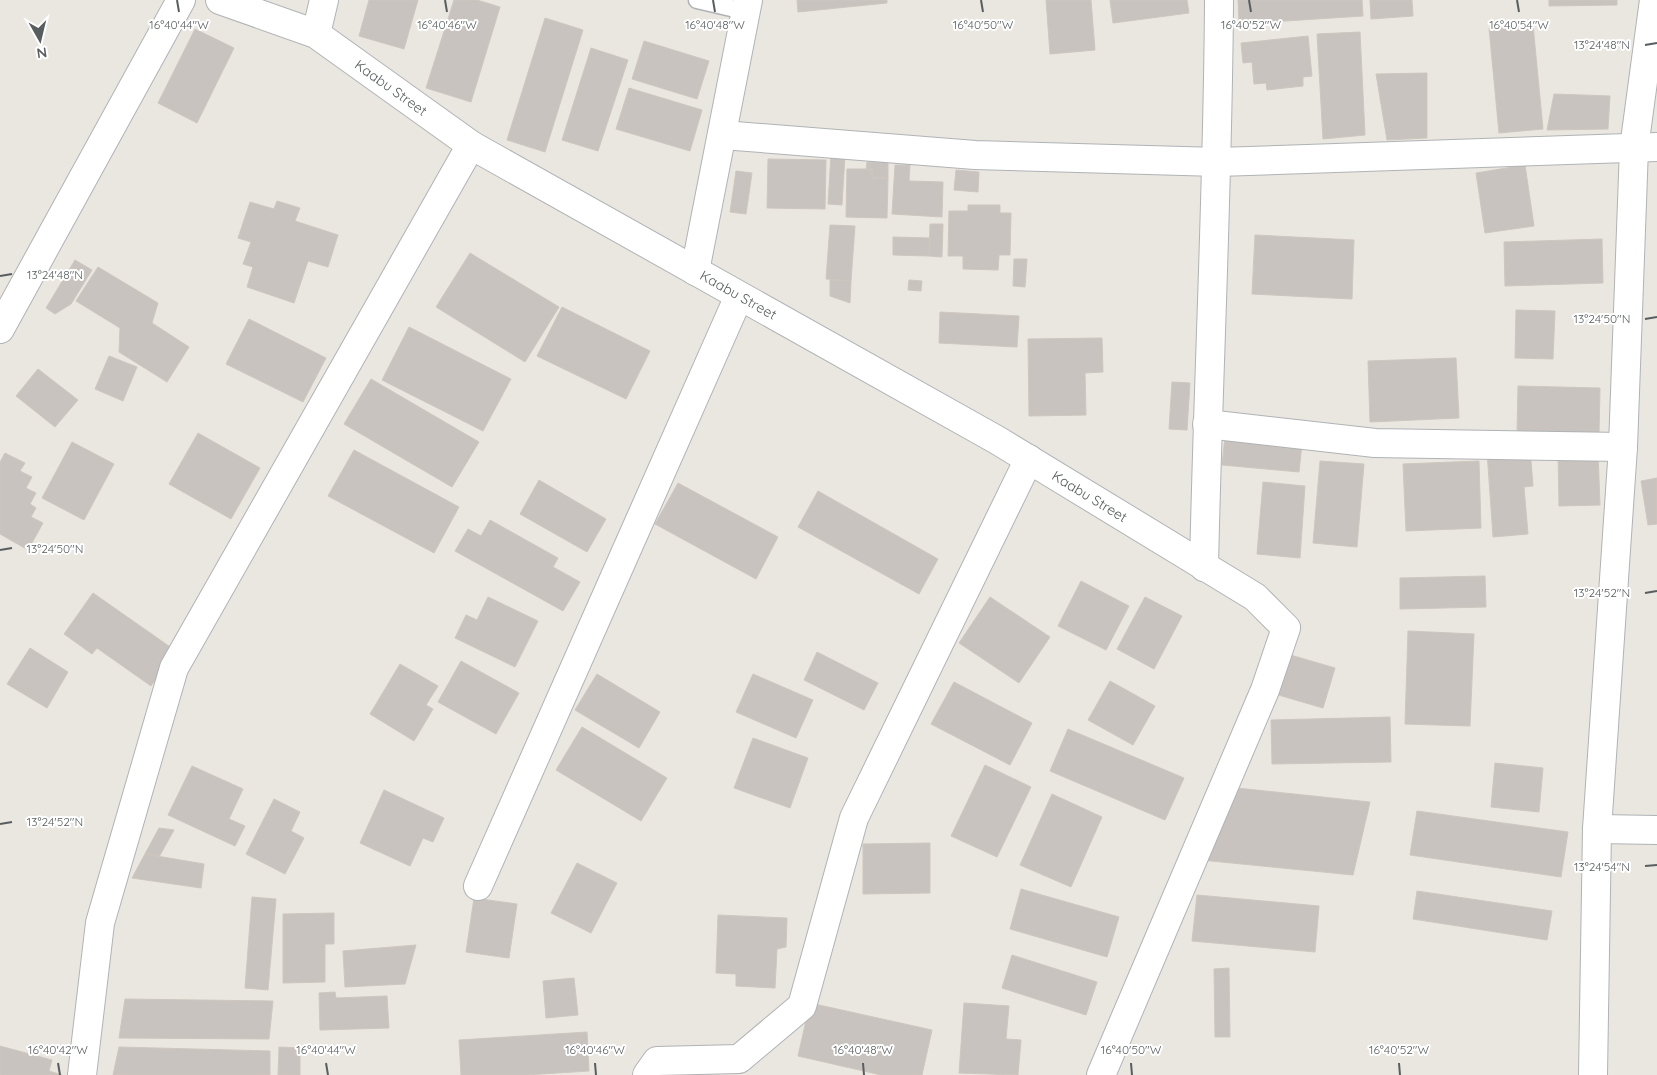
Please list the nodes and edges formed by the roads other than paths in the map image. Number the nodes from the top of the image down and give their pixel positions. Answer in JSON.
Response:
{"nodes":[{"id":1,"x":181,"y":0,"type":"edge"},
{"id":2,"x":220,"y":0,"type":"edge"},
{"id":3,"x":324,"y":0,"type":"edge"},
{"id":4,"x":697,"y":0,"type":"edge"},
{"id":5,"x":1219,"y":0,"type":"edge"},
{"id":6,"x":1654,"y":0,"type":"edge"},
{"id":7,"x":746,"y":6,"type":"edge"},
{"id":8,"x":316,"y":34,"type":"junction"},
{"id":9,"x":722,"y":135,"type":"junction"},
{"id":10,"x":471,"y":145,"type":"junction"},
{"id":11,"x":1645,"y":148,"type":"edge"},
{"id":12,"x":1218,"y":162,"type":"junction"},
{"id":13,"x":695,"y":271,"type":"junction"},
{"id":14,"x":739,"y":296,"type":"junction"},
{"id":15,"x":0,"y":329,"type":"edge"},
{"id":16,"x":1207,"y":424,"type":"junction"},
{"id":17,"x":1623,"y":447,"type":"junction"},
{"id":18,"x":1029,"y":459,"type":"junction"},
{"id":19,"x":1204,"y":567,"type":"junction"},
{"id":20,"x":1597,"y":829,"type":"junction"},
{"id":21,"x":1657,"y":830,"type":"edge"},
{"id":22,"x":478,"y":886,"type":"dead end"},
{"id":23,"x":82,"y":1075,"type":"edge"},
{"id":24,"x":647,"y":1075,"type":"edge"},
{"id":25,"x":1101,"y":1075,"type":"edge"},
{"id":26,"x":1593,"y":1075,"type":"edge"}],
"edges":[{"from":1,"to":15,"type":"street"},
{"from":2,"to":8,"type":"street","name":"Kaabu Street"},
{"from":3,"to":8,"type":"street"},
{"from":4,"to":7,"type":"lane"},
{"from":5,"to":12,"type":"street"},
{"from":6,"to":11,"type":"street"},
{"from":7,"to":9,"type":"street"},
{"from":8,"to":10,"type":"street","name":"Kaabu Street"},
{"from":9,"to":12,"type":"street"},
{"from":9,"to":13,"type":"street"},
{"from":10,"to":13,"type":"street","name":"Kaabu Street"},
{"from":10,"to":23,"type":"street"},
{"from":11,"to":12,"type":"street"},
{"from":11,"to":17,"type":"street"},
{"from":12,"to":16,"type":"street"},
{"from":13,"to":14,"type":"street","name":"Kaabu Street"},
{"from":14,"to":18,"type":"street","name":"Kaabu Street"},
{"from":14,"to":22,"type":"street"},
{"from":16,"to":17,"type":"street"},
{"from":16,"to":19,"type":"street"},
{"from":17,"to":20,"type":"street"},
{"from":18,"to":19,"type":"street","name":"Kaabu Street"},
{"from":18,"to":24,"type":"street"},
{"from":19,"to":25,"type":"street","name":"Kaabu Street"},
{"from":20,"to":21,"type":"street"},
{"from":20,"to":26,"type":"street"}]}
